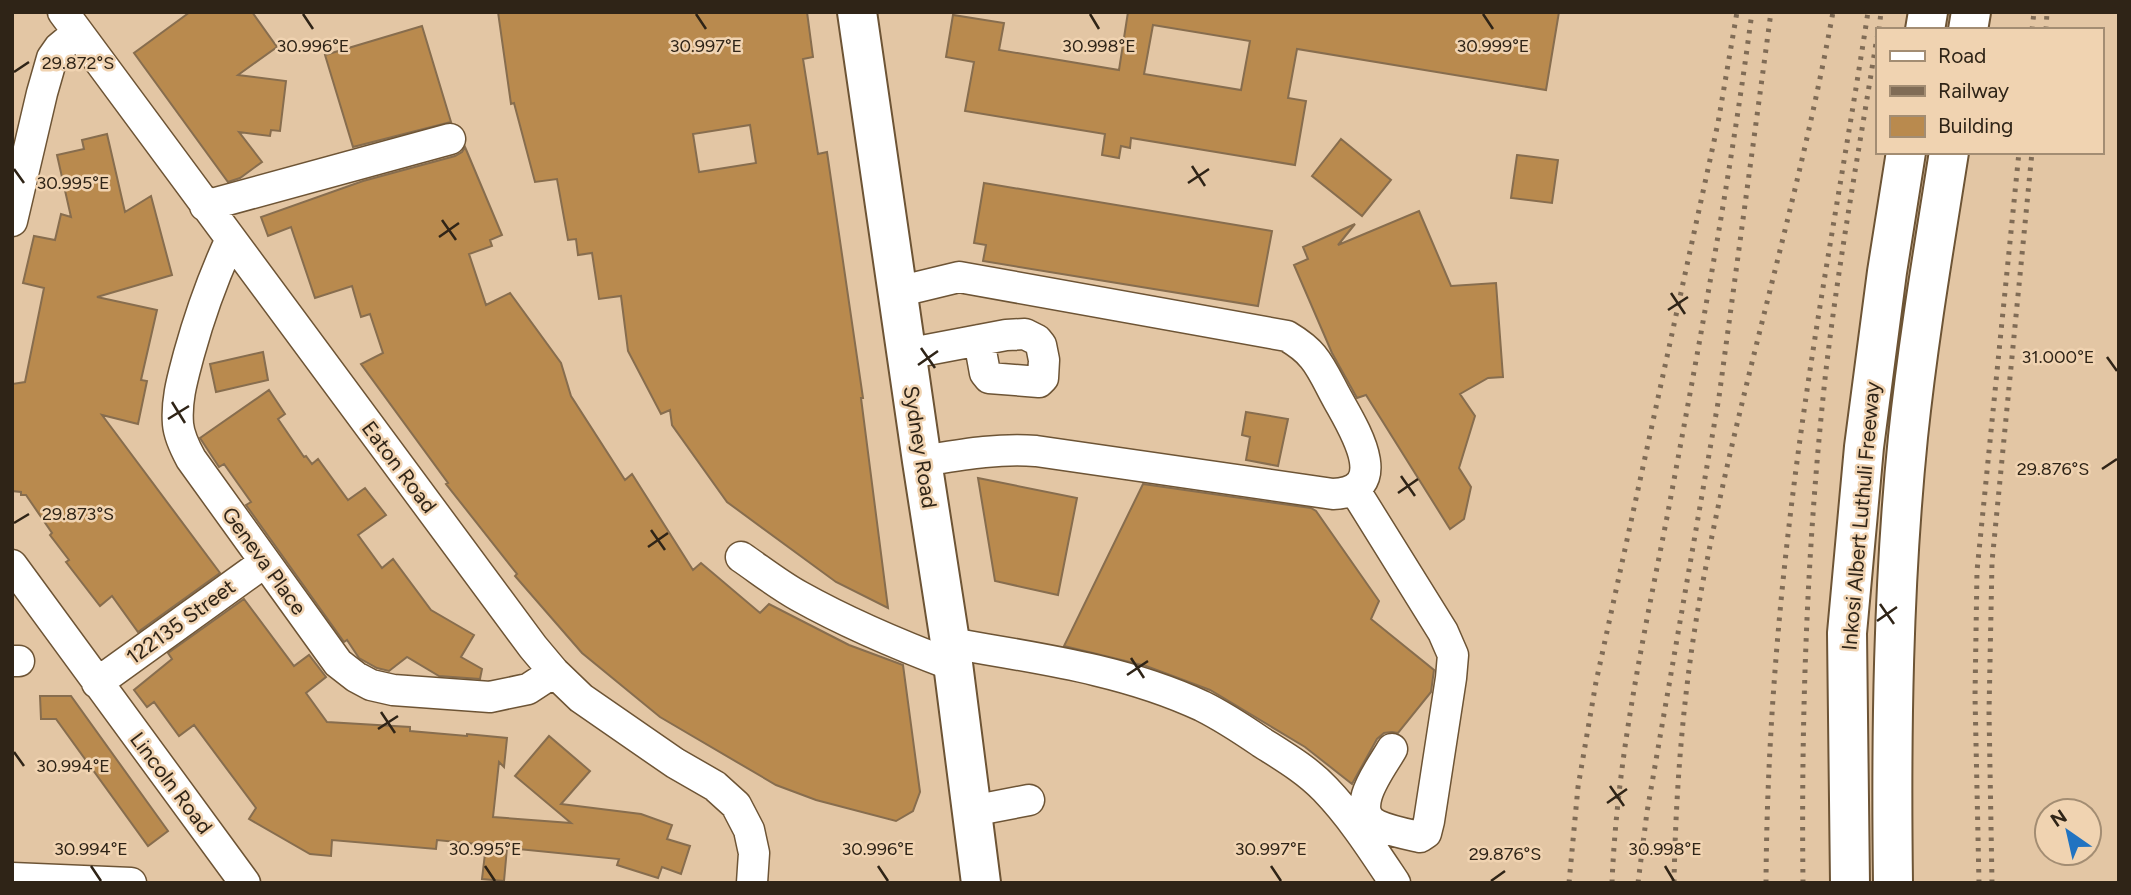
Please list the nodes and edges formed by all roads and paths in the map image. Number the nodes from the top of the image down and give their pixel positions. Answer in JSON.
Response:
{"nodes":[{"id":1,"x":857,"y":12,"type":"edge"},
{"id":2,"x":70,"y":22,"type":"edge"},
{"id":3,"x":26,"y":102,"type":"edge"},
{"id":4,"x":450,"y":139,"type":"dead end"},
{"id":5,"x":1906,"y":154,"type":"edge"},
{"id":6,"x":1949,"y":154,"type":"edge"},
{"id":7,"x":205,"y":206,"type":"junction"},
{"id":8,"x":12,"y":220,"type":"edge"},
{"id":9,"x":230,"y":241,"type":"junction"},
{"id":10,"x":897,"y":292,"type":"junction"},
{"id":11,"x":979,"y":340,"type":"dead end"},
{"id":12,"x":906,"y":354,"type":"junction"},
{"id":13,"x":922,"y":461,"type":"junction"},
{"id":14,"x":1354,"y":489,"type":"junction"},
{"id":15,"x":741,"y":557,"type":"dead end"},
{"id":16,"x":265,"y":562,"type":"junction"},
{"id":17,"x":12,"y":565,"type":"edge"},
{"id":18,"x":951,"y":654,"type":"junction"},
{"id":19,"x":554,"y":672,"type":"junction"},
{"id":20,"x":97,"y":683,"type":"junction"},
{"id":21,"x":1392,"y":749,"type":"dead end"},
{"id":22,"x":1029,"y":800,"type":"dead end"},
{"id":23,"x":972,"y":811,"type":"junction"},
{"id":24,"x":12,"y":878,"type":"edge"},
{"id":25,"x":131,"y":883,"type":"edge"},
{"id":26,"x":245,"y":883,"type":"edge"},
{"id":27,"x":752,"y":883,"type":"edge"},
{"id":28,"x":981,"y":883,"type":"edge"},
{"id":29,"x":1395,"y":883,"type":"edge"},
{"id":30,"x":1850,"y":883,"type":"edge"},
{"id":31,"x":1893,"y":883,"type":"edge"}],
"edges":[{"from":1,"to":10,"type":"main road","name":"Sydney Road"},
{"from":2,"to":3,"type":"street"},
{"from":2,"to":7,"type":"street","name":"Eaton Road"},
{"from":3,"to":8,"type":"street"},
{"from":4,"to":7,"type":"street"},
{"from":5,"to":30,"type":"main road","name":"Inkosi Albert Luthuli Freeway"},
{"from":6,"to":31,"type":"main road","name":"Inkosi Albert Luthuli Freeway"},
{"from":7,"to":9,"type":"street","name":"Eaton Road"},
{"from":9,"to":16,"type":"street","name":"Geneva Place"},
{"from":9,"to":19,"type":"street","name":"Eaton Road"},
{"from":10,"to":12,"type":"main road","name":"Sydney Road"},
{"from":10,"to":14,"type":"street"},
{"from":11,"to":12,"type":"street"},
{"from":12,"to":13,"type":"main road","name":"Sydney Road"},
{"from":13,"to":14,"type":"street"},
{"from":13,"to":18,"type":"main road","name":"Sydney Road"},
{"from":14,"to":21,"type":"street"},
{"from":15,"to":18,"type":"street"},
{"from":16,"to":19,"type":"street","name":"Geneva Place"},
{"from":16,"to":20,"type":"street","name":"122135 Street"},
{"from":17,"to":20,"type":"street","name":"Lincoln Road"},
{"from":18,"to":23,"type":"main road","name":"Sydney Road"},
{"from":18,"to":29,"type":"street"},
{"from":19,"to":27,"type":"street","name":"Eaton Road"},
{"from":20,"to":26,"type":"street","name":"Lincoln Road"},
{"from":22,"to":23,"type":"street"},
{"from":23,"to":28,"type":"main road","name":"Sydney Road"},
{"from":24,"to":25,"type":"street"}]}
